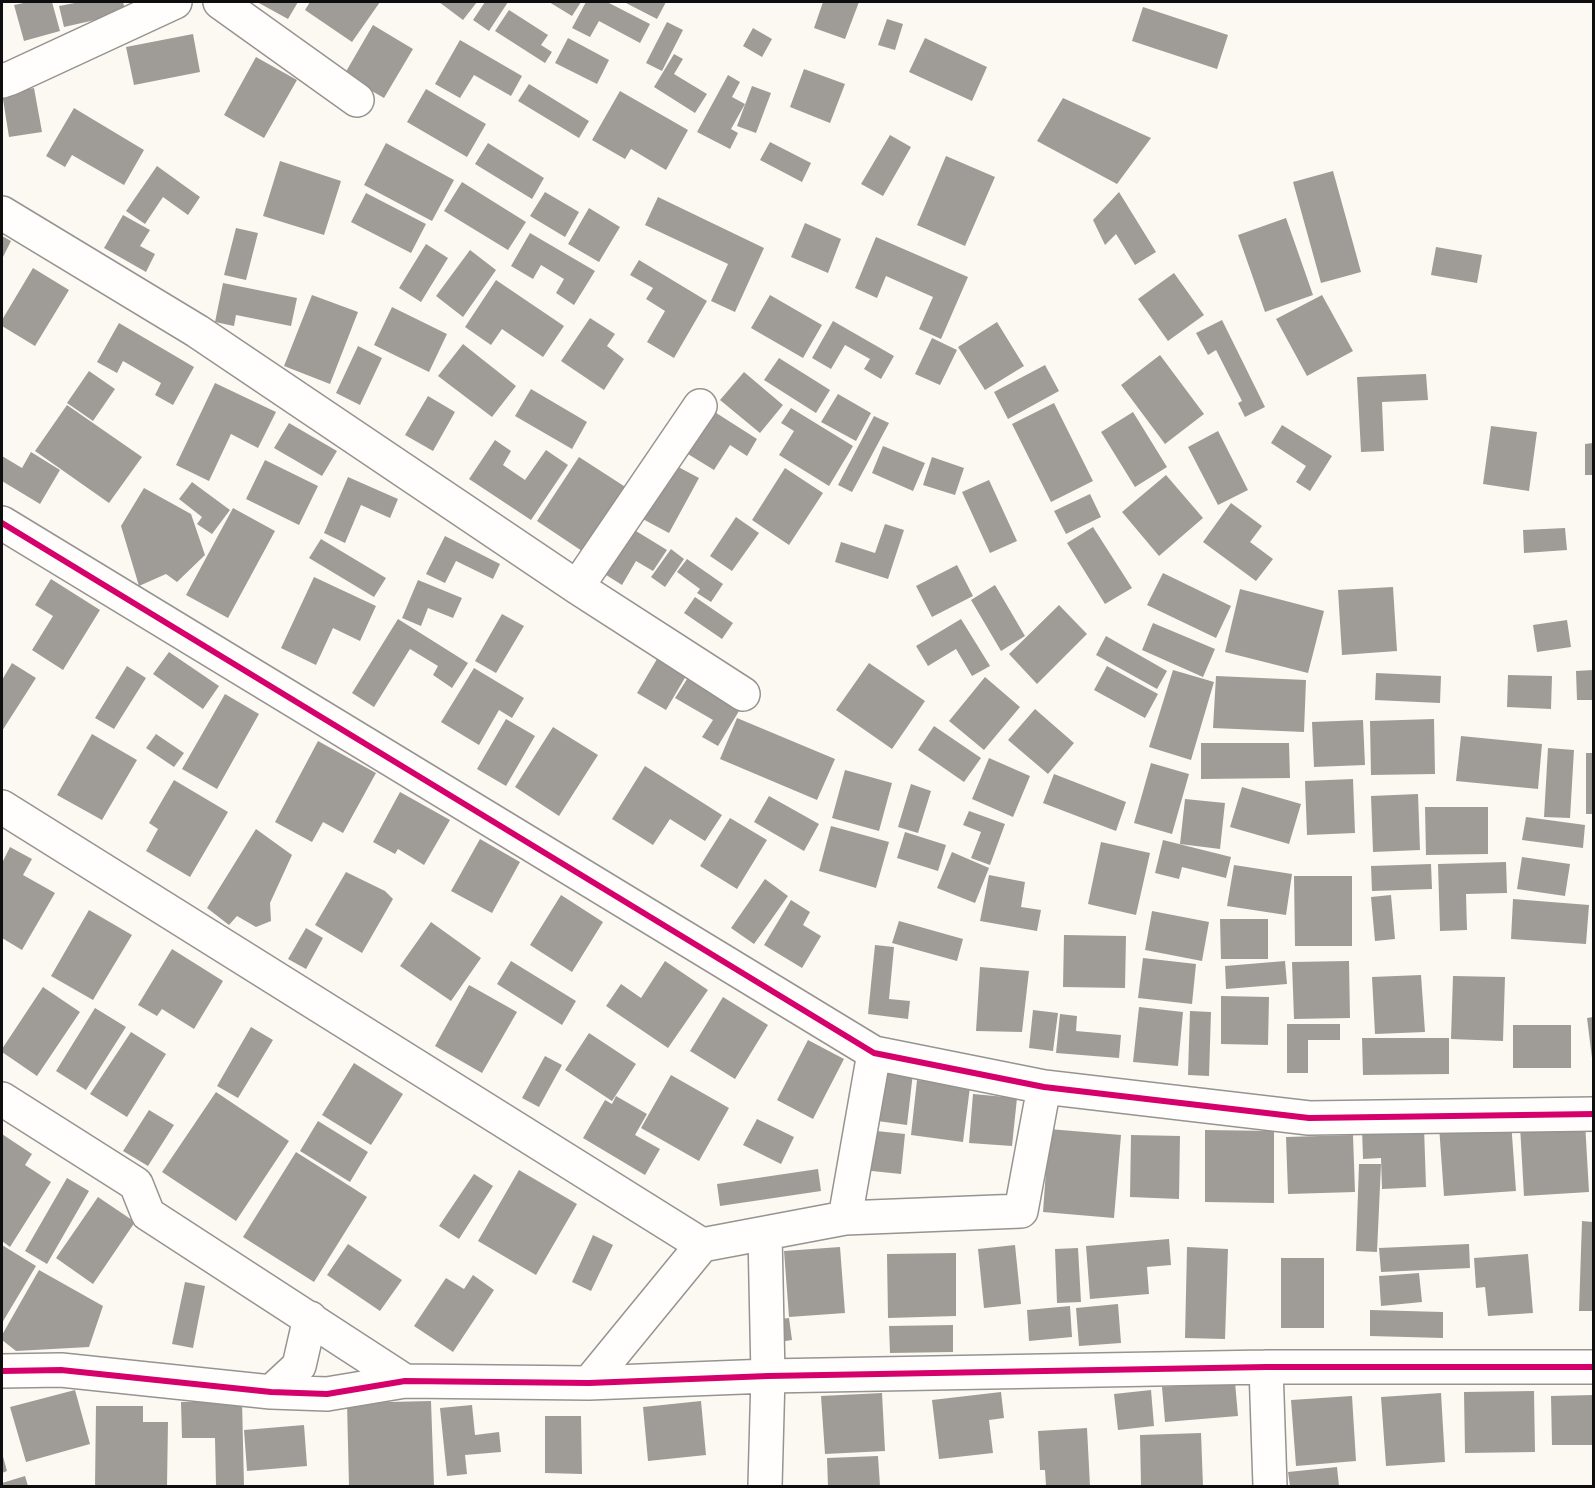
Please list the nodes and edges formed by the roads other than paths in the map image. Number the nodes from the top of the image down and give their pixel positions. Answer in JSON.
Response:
{"nodes":[{"id":1,"x":175,"y":2,"type":"edge"},
{"id":2,"x":220,"y":2,"type":"edge"},
{"id":3,"x":2,"y":81,"type":"edge"},
{"id":4,"x":357,"y":100,"type":"dead end"},
{"id":5,"x":2,"y":213,"type":"edge"},
{"id":6,"x":700,"y":406,"type":"dead end"},
{"id":7,"x":2,"y":523,"type":"edge"},
{"id":8,"x":578,"y":587,"type":"junction"},
{"id":9,"x":743,"y":694,"type":"dead end"},
{"id":10,"x":2,"y":807,"type":"edge"},
{"id":11,"x":874,"y":1053,"type":"junction"},
{"id":12,"x":1044,"y":1087,"type":"junction"},
{"id":13,"x":2,"y":1099,"type":"edge"},
{"id":14,"x":1593,"y":1114,"type":"edge"},
{"id":15,"x":844,"y":1218,"type":"junction"},
{"id":16,"x":765,"y":1234,"type":"junction"},
{"id":17,"x":702,"y":1245,"type":"junction"},
{"id":18,"x":310,"y":1318,"type":"junction"},
{"id":19,"x":1266,"y":1367,"type":"junction"},
{"id":20,"x":1593,"y":1368,"type":"edge"},
{"id":21,"x":2,"y":1371,"type":"edge"},
{"id":22,"x":768,"y":1376,"type":"junction"},
{"id":23,"x":405,"y":1381,"type":"junction"},
{"id":24,"x":589,"y":1383,"type":"junction"},
{"id":25,"x":271,"y":1392,"type":"junction"},
{"id":26,"x":765,"y":1486,"type":"edge"},
{"id":27,"x":1270,"y":1486,"type":"edge"}],
"edges":[{"from":1,"to":3,"type":"street"},
{"from":2,"to":4,"type":"street"},
{"from":5,"to":8,"type":"street"},
{"from":6,"to":8,"type":"street"},
{"from":7,"to":11,"type":"street"},
{"from":8,"to":9,"type":"street"},
{"from":10,"to":17,"type":"street"},
{"from":11,"to":12,"type":"street"},
{"from":11,"to":15,"type":"street"},
{"from":12,"to":14,"type":"street"},
{"from":12,"to":15,"type":"street"},
{"from":13,"to":18,"type":"street"},
{"from":15,"to":16,"type":"street"},
{"from":16,"to":17,"type":"street"},
{"from":16,"to":22,"type":"street"},
{"from":17,"to":24,"type":"street"},
{"from":18,"to":23,"type":"street"},
{"from":18,"to":25,"type":"street"},
{"from":19,"to":20,"type":"street"},
{"from":19,"to":22,"type":"street"},
{"from":19,"to":27,"type":"street"},
{"from":21,"to":25,"type":"street"},
{"from":22,"to":24,"type":"street"},
{"from":22,"to":26,"type":"street"},
{"from":23,"to":24,"type":"street"},
{"from":23,"to":25,"type":"street"}]}
